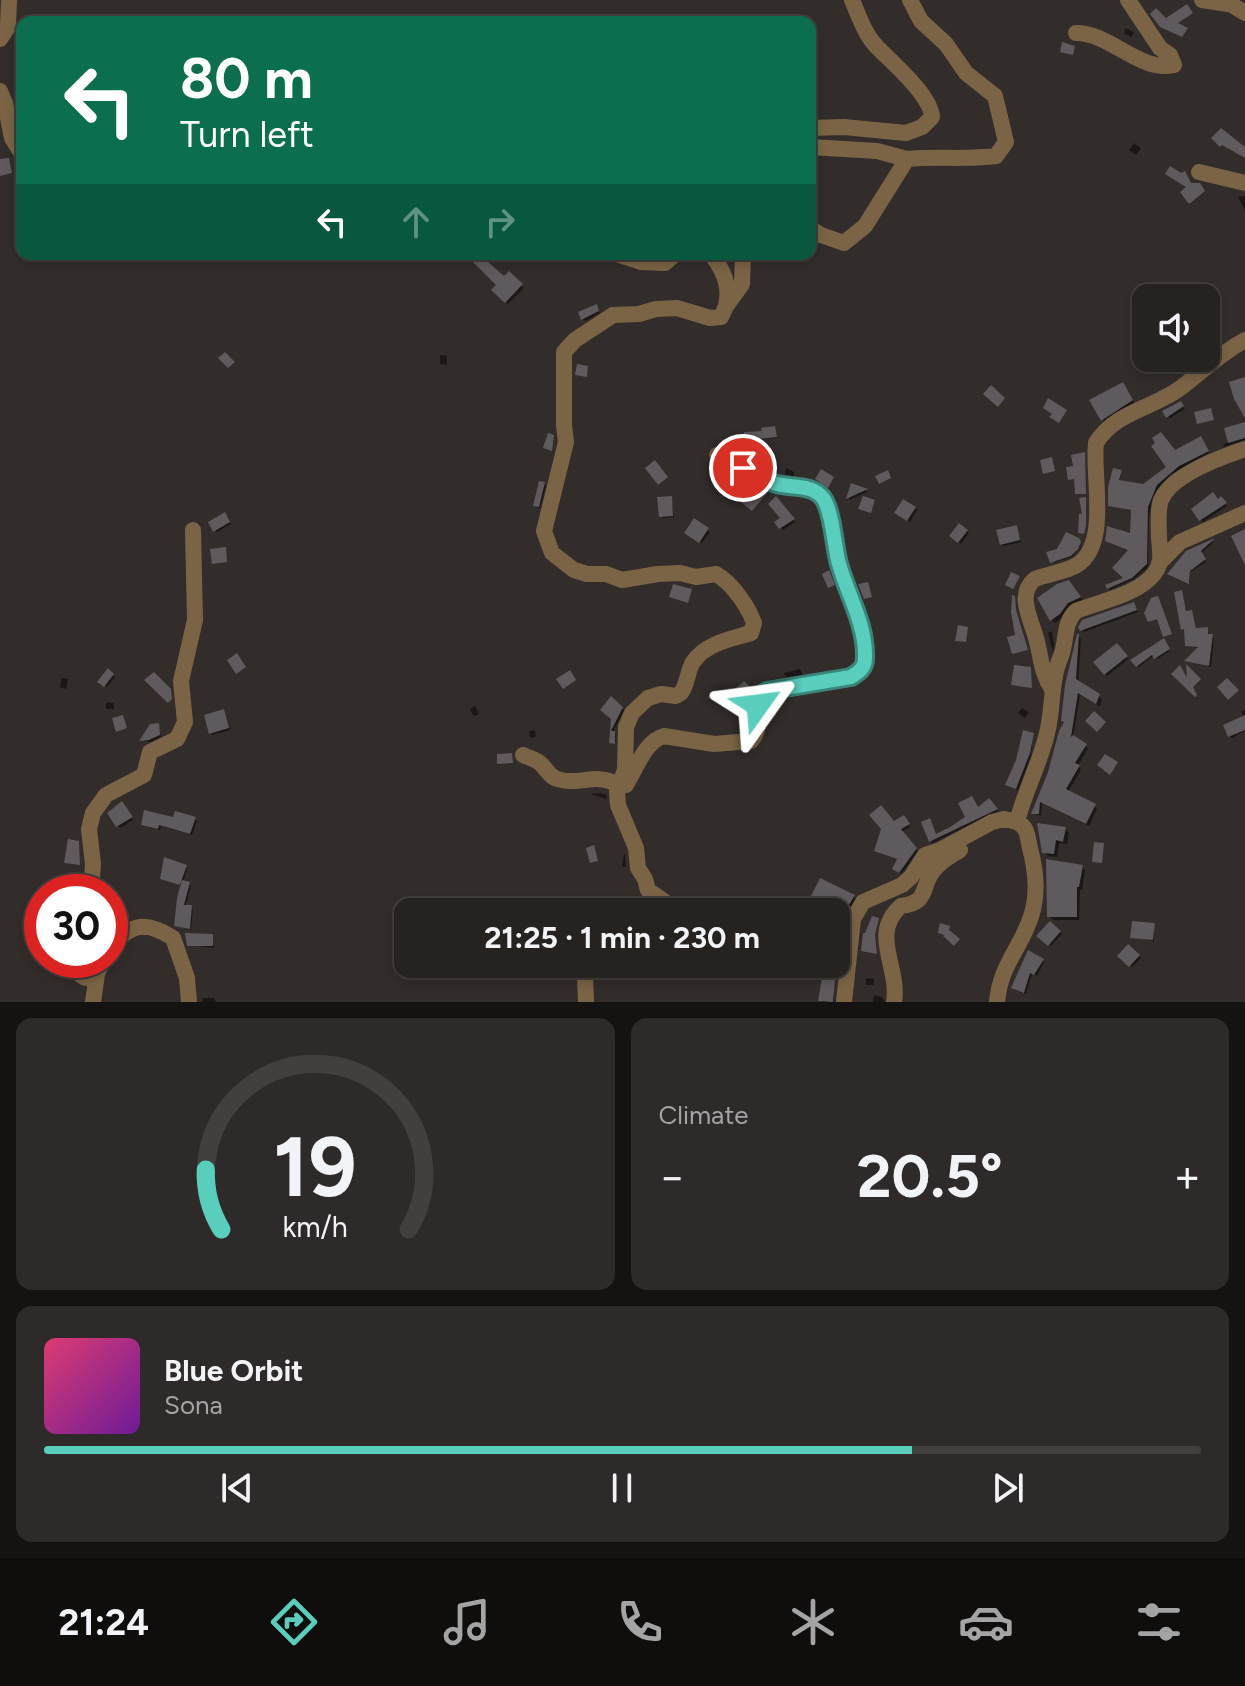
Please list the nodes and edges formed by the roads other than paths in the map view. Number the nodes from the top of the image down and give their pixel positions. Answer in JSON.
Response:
{"nodes":[{"id":1,"x":9,"y":0,"type":"edge"},
{"id":2,"x":852,"y":0,"type":"edge"},
{"id":3,"x":910,"y":0,"type":"edge"},
{"id":4,"x":1128,"y":0,"type":"edge"},
{"id":5,"x":1202,"y":0,"type":"edge"},
{"id":6,"x":1226,"y":2,"type":"edge"},
{"id":7,"x":1245,"y":13,"type":"edge"},
{"id":8,"x":1076,"y":33,"type":"dead end"},
{"id":9,"x":0,"y":39,"type":"edge"},
{"id":10,"x":0,"y":91,"type":"edge"},
{"id":11,"x":816,"y":128,"type":"edge"},
{"id":12,"x":16,"y":144,"type":"edge"},
{"id":13,"x":816,"y":147,"type":"edge"},
{"id":14,"x":907,"y":159,"type":"junction"},
{"id":15,"x":1199,"y":172,"type":"dead end"},
{"id":16,"x":1245,"y":183,"type":"edge"},
{"id":17,"x":816,"y":232,"type":"edge"},
{"id":18,"x":635,"y":260,"type":"edge"},
{"id":19,"x":668,"y":260,"type":"edge"},
{"id":20,"x":714,"y":260,"type":"edge"},
{"id":21,"x":743,"y":260,"type":"edge"},
{"id":22,"x":726,"y":306,"type":"junction"},
{"id":23,"x":1245,"y":340,"type":"edge"},
{"id":24,"x":1245,"y":449,"type":"edge"},
{"id":25,"x":717,"y":455,"type":"dead end"},
{"id":26,"x":1245,"y":513,"type":"edge"},
{"id":27,"x":193,"y":530,"type":"dead end"},
{"id":28,"x":1161,"y":561,"type":"junction"},
{"id":29,"x":1053,"y":691,"type":"junction"},
{"id":30,"x":523,"y":755,"type":"dead end"},
{"id":31,"x":619,"y":785,"type":"junction"},
{"id":32,"x":618,"y":805,"type":"junction"},
{"id":33,"x":1013,"y":821,"type":"junction"},
{"id":34,"x":92,"y":874,"type":"edge"},
{"id":35,"x":660,"y":898,"type":"edge"},
{"id":36,"x":128,"y":931,"type":"edge"},
{"id":37,"x":98,"y":978,"type":"edge"},
{"id":38,"x":585,"y":978,"type":"edge"},
{"id":39,"x":93,"y":1002,"type":"edge"},
{"id":40,"x":189,"y":1002,"type":"edge"},
{"id":41,"x":586,"y":1002,"type":"edge"},
{"id":42,"x":844,"y":1002,"type":"edge"},
{"id":43,"x":894,"y":1002,"type":"edge"},
{"id":44,"x":997,"y":1002,"type":"edge"}],
"edges":[{"from":1,"to":9,"type":"street"},
{"from":2,"to":11,"type":"street"},
{"from":3,"to":14,"type":"street"},
{"from":4,"to":8,"type":"street"},
{"from":5,"to":6,"type":"street"},
{"from":6,"to":7,"type":"street"},
{"from":10,"to":12,"type":"street"},
{"from":13,"to":14,"type":"street"},
{"from":14,"to":17,"type":"street"},
{"from":15,"to":16,"type":"street"},
{"from":18,"to":19,"type":"street"},
{"from":20,"to":22,"type":"street"},
{"from":21,"to":22,"type":"street"},
{"from":22,"to":31,"type":"street"},
{"from":23,"to":29,"type":"street"},
{"from":24,"to":28,"type":"street"},
{"from":25,"to":32,"type":"street"},
{"from":26,"to":28,"type":"street"},
{"from":27,"to":34,"type":"street"},
{"from":28,"to":29,"type":"street"},
{"from":29,"to":33,"type":"street"},
{"from":30,"to":31,"type":"street"},
{"from":31,"to":32,"type":"street"},
{"from":32,"to":35,"type":"street"},
{"from":33,"to":42,"type":"street"},
{"from":33,"to":43,"type":"street"},
{"from":33,"to":44,"type":"street"},
{"from":36,"to":40,"type":"street"},
{"from":37,"to":39,"type":"street"},
{"from":38,"to":41,"type":"street"}]}
